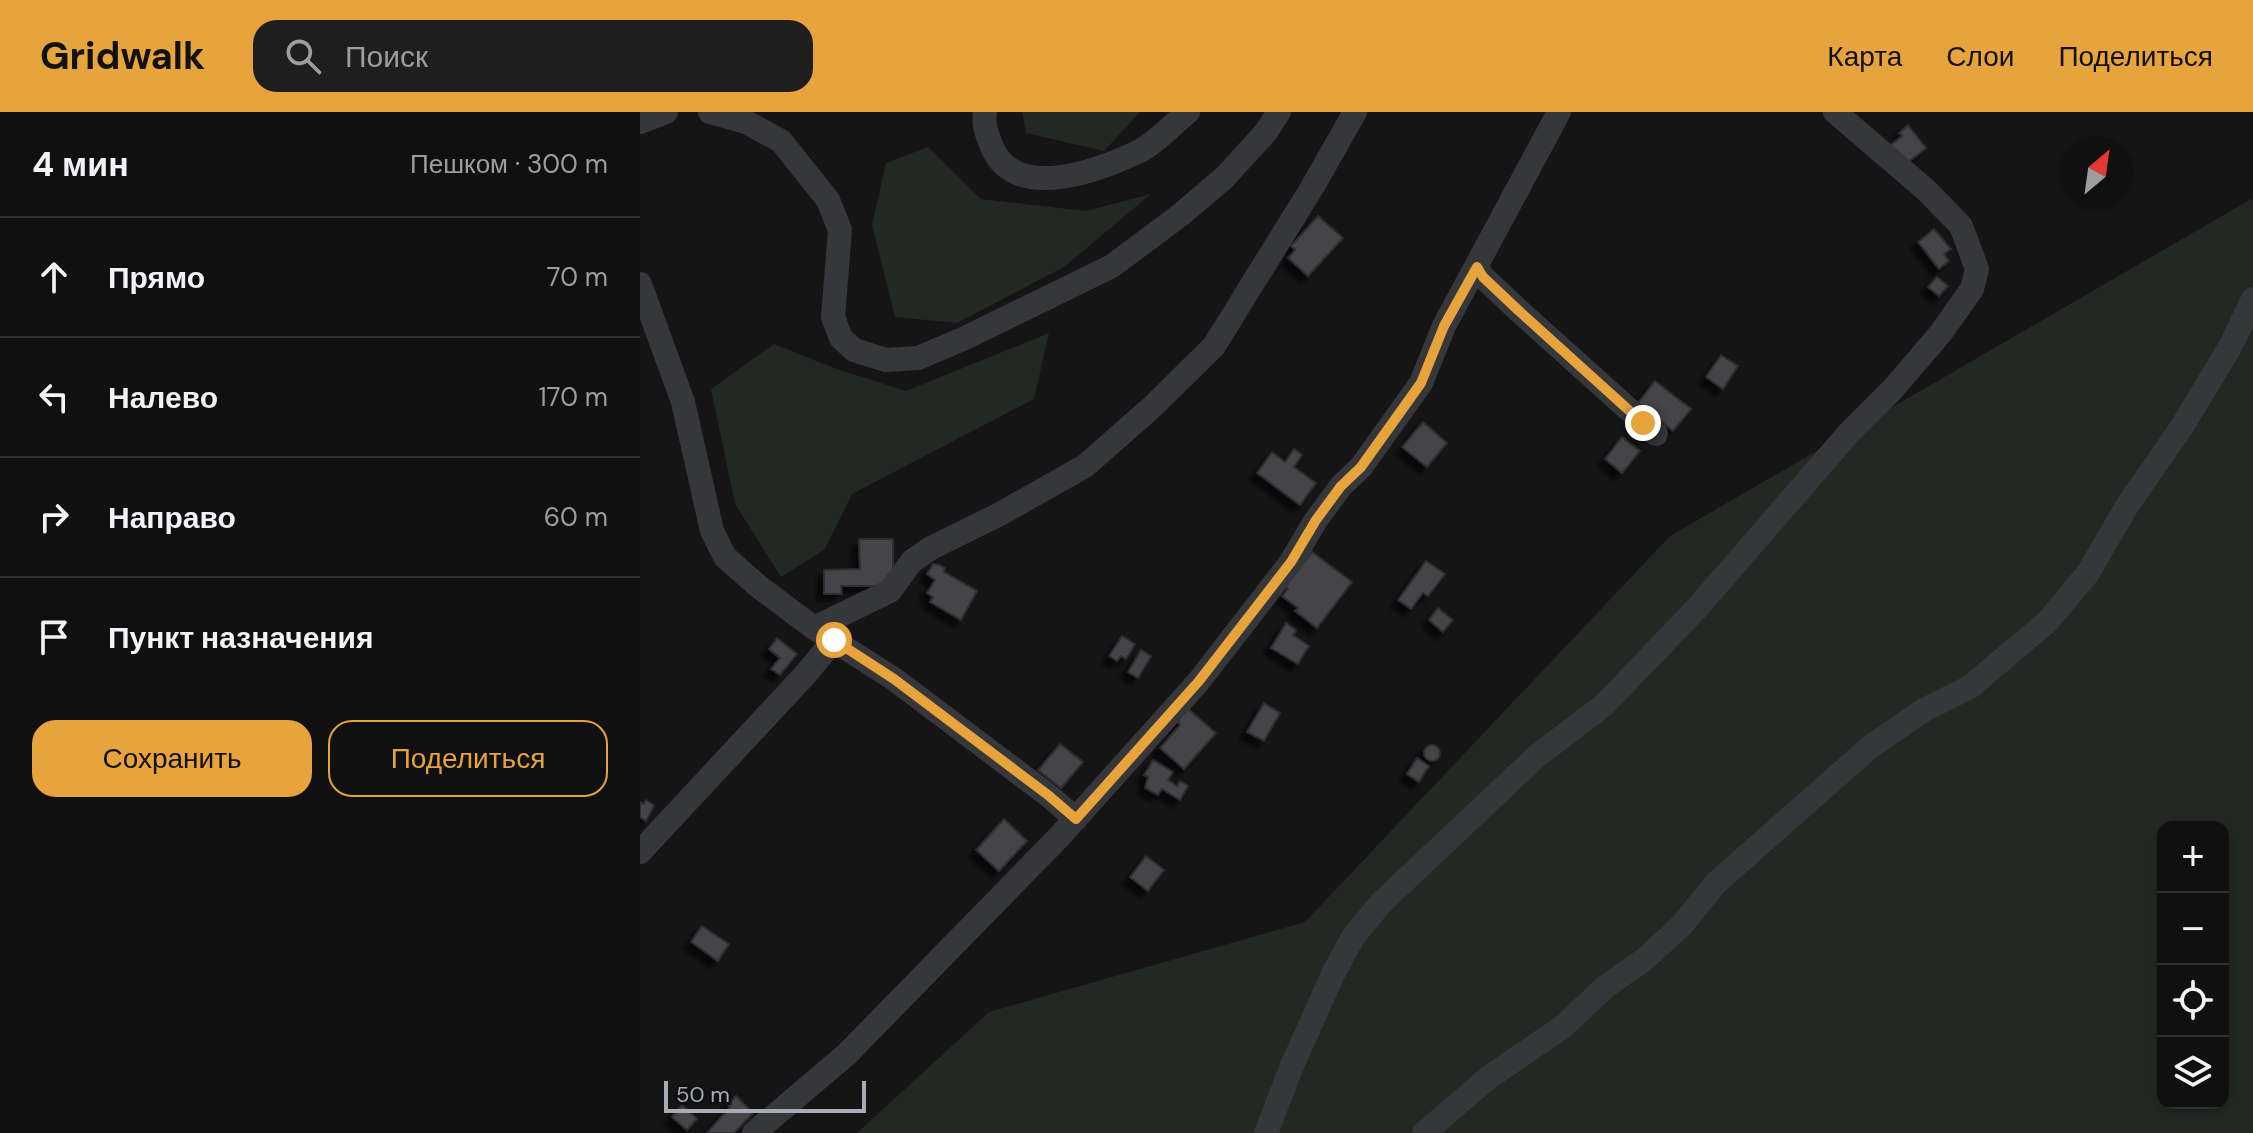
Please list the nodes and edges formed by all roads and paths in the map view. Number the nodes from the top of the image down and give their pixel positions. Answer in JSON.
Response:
{"nodes":[{"id":1,"x":666,"y":112,"type":"edge"},
{"id":2,"x":710,"y":112,"type":"edge"},
{"id":3,"x":985,"y":112,"type":"edge"},
{"id":4,"x":1188,"y":112,"type":"edge"},
{"id":5,"x":1279,"y":112,"type":"edge"},
{"id":6,"x":1355,"y":112,"type":"edge"},
{"id":7,"x":1559,"y":112,"type":"edge"},
{"id":8,"x":1835,"y":112,"type":"edge"},
{"id":9,"x":640,"y":122,"type":"edge"},
{"id":10,"x":1477,"y":267,"type":"junction"},
{"id":11,"x":640,"y":284,"type":"edge"},
{"id":12,"x":2253,"y":299,"type":"edge"},
{"id":13,"x":1656,"y":434,"type":"dead end"},
{"id":14,"x":824,"y":634,"type":"junction"},
{"id":15,"x":1076,"y":819,"type":"junction"},
{"id":16,"x":640,"y":852,"type":"edge"},
{"id":17,"x":754,"y":1133,"type":"edge"},
{"id":18,"x":1266,"y":1133,"type":"edge"},
{"id":19,"x":1424,"y":1133,"type":"edge"}],
"edges":[{"from":1,"to":9,"type":"street"},
{"from":2,"to":5,"type":"street"},
{"from":3,"to":4,"type":"street"},
{"from":6,"to":14,"type":"street"},
{"from":7,"to":10,"type":"street"},
{"from":8,"to":18,"type":"street"},
{"from":10,"to":13,"type":"street"},
{"from":10,"to":15,"type":"street"},
{"from":11,"to":14,"type":"street"},
{"from":12,"to":19,"type":"street"},
{"from":14,"to":15,"type":"street"},
{"from":14,"to":16,"type":"street"},
{"from":15,"to":17,"type":"street"}]}
